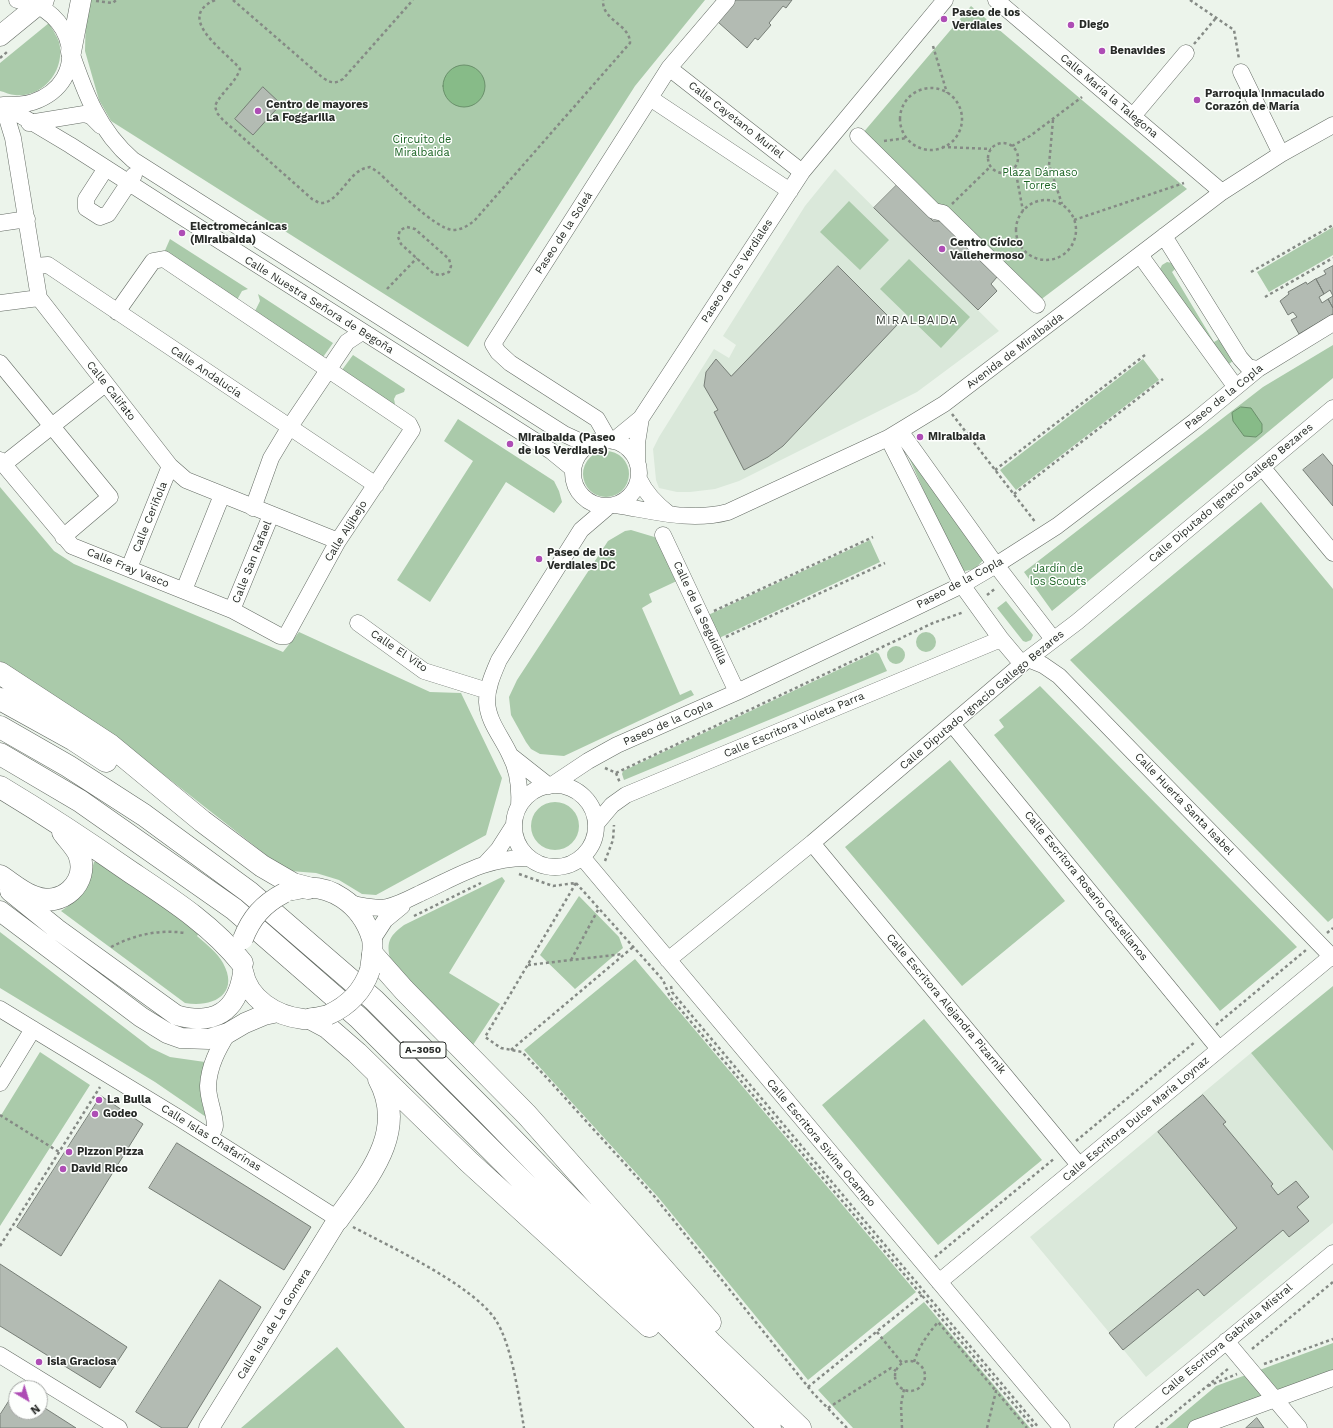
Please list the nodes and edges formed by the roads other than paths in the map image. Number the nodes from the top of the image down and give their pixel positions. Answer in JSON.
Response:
{"nodes":[{"id":1,"x":17,"y":0,"type":"edge"},
{"id":2,"x":86,"y":0,"type":"edge"},
{"id":3,"x":727,"y":0,"type":"edge"},
{"id":4,"x":945,"y":0,"type":"edge"},
{"id":5,"x":996,"y":0,"type":"edge"},
{"id":6,"x":41,"y":2,"type":"edge"},
{"id":7,"x":0,"y":36,"type":"edge"},
{"id":8,"x":71,"y":52,"type":"junction"},
{"id":9,"x":1186,"y":53,"type":"road end"},
{"id":10,"x":669,"y":68,"type":"junction"},
{"id":11,"x":1241,"y":72,"type":"road end"},
{"id":12,"x":650,"y":98,"type":"junction"},
{"id":13,"x":2,"y":105,"type":"edge"},
{"id":14,"x":77,"y":115,"type":"junction"},
{"id":15,"x":1133,"y":116,"type":"junction"},
{"id":16,"x":32,"y":121,"type":"junction"},
{"id":17,"x":1333,"y":125,"type":"edge"},
{"id":18,"x":105,"y":130,"type":"junction"},
{"id":19,"x":13,"y":138,"type":"junction"},
{"id":20,"x":862,"y":140,"type":"road end"},
{"id":21,"x":70,"y":145,"type":"junction"},
{"id":22,"x":1281,"y":154,"type":"junction"},
{"id":23,"x":141,"y":165,"type":"junction"},
{"id":24,"x":106,"y":168,"type":"junction"},
{"id":25,"x":802,"y":172,"type":"junction"},
{"id":26,"x":129,"y":183,"type":"junction"},
{"id":27,"x":790,"y":191,"type":"junction"},
{"id":28,"x":1222,"y":192,"type":"junction"},
{"id":29,"x":27,"y":219,"type":"junction"},
{"id":30,"x":0,"y":223,"type":"edge"},
{"id":31,"x":1164,"y":236,"type":"junction"},
{"id":32,"x":1140,"y":256,"type":"junction"},
{"id":33,"x":34,"y":266,"type":"junction"},
{"id":34,"x":39,"y":298,"type":"junction"},
{"id":35,"x":0,"y":303,"type":"edge"},
{"id":36,"x":1037,"y":305,"type":"dead end"},
{"id":37,"x":117,"y":312,"type":"junction"},
{"id":38,"x":1333,"y":323,"type":"edge"},
{"id":39,"x":362,"y":332,"type":"junction"},
{"id":40,"x":1240,"y":358,"type":"junction"},
{"id":41,"x":0,"y":363,"type":"edge"},
{"id":42,"x":1223,"y":369,"type":"junction"},
{"id":43,"x":1258,"y":369,"type":"junction"},
{"id":44,"x":328,"y":370,"type":"junction"},
{"id":45,"x":105,"y":384,"type":"junction"},
{"id":46,"x":1235,"y":386,"type":"junction"},
{"id":47,"x":1333,"y":408,"type":"edge"},
{"id":48,"x":641,"y":418,"type":"junction"},
{"id":49,"x":52,"y":426,"type":"junction"},
{"id":50,"x":289,"y":428,"type":"junction"},
{"id":51,"x":894,"y":434,"type":"junction"},
{"id":52,"x":611,"y":441,"type":"junction"},
{"id":53,"x":593,"y":443,"type":"junction"},
{"id":54,"x":2,"y":462,"type":"edge"},
{"id":55,"x":637,"y":462,"type":"junction"},
{"id":56,"x":170,"y":466,"type":"junction"},
{"id":57,"x":1262,"y":467,"type":"junction"},
{"id":58,"x":573,"y":469,"type":"junction"},
{"id":59,"x":639,"y":479,"type":"junction"},
{"id":60,"x":376,"y":485,"type":"junction"},
{"id":61,"x":222,"y":495,"type":"junction"},
{"id":62,"x":584,"y":498,"type":"junction"},
{"id":63,"x":612,"y":506,"type":"junction"},
{"id":64,"x":253,"y":508,"type":"junction"},
{"id":65,"x":669,"y":514,"type":"junction"},
{"id":66,"x":271,"y":515,"type":"junction"},
{"id":67,"x":581,"y":530,"type":"junction"},
{"id":68,"x":663,"y":535,"type":"dead end"},
{"id":69,"x":63,"y":536,"type":"junction"},
{"id":70,"x":338,"y":542,"type":"junction"},
{"id":71,"x":1333,"y":553,"type":"edge"},
{"id":72,"x":996,"y":566,"type":"junction"},
{"id":73,"x":129,"y":568,"type":"junction"},
{"id":74,"x":962,"y":585,"type":"junction"},
{"id":75,"x":184,"y":590,"type":"junction"},
{"id":76,"x":232,"y":610,"type":"junction"},
{"id":77,"x":358,"y":623,"type":"dead end"},
{"id":78,"x":286,"y":636,"type":"joint"},
{"id":79,"x":1001,"y":639,"type":"junction"},
{"id":80,"x":1053,"y":639,"type":"junction"},
{"id":81,"x":1025,"y":661,"type":"junction"},
{"id":82,"x":0,"y":673,"type":"edge"},
{"id":83,"x":488,"y":691,"type":"junction"},
{"id":84,"x":737,"y":692,"type":"junction"},
{"id":85,"x":0,"y":699,"type":"edge"},
{"id":86,"x":952,"y":724,"type":"junction"},
{"id":87,"x":0,"y":727,"type":"edge"},
{"id":88,"x":0,"y":754,"type":"edge"},
{"id":89,"x":511,"y":756,"type":"junction"},
{"id":90,"x":550,"y":786,"type":"junction"},
{"id":91,"x":0,"y":787,"type":"edge"},
{"id":92,"x":519,"y":806,"type":"junction"},
{"id":93,"x":52,"y":818,"type":"junction"},
{"id":94,"x":202,"y":821,"type":"junction"},
{"id":95,"x":596,"y":824,"type":"junction"},
{"id":96,"x":514,"y":826,"type":"junction"},
{"id":97,"x":812,"y":843,"type":"junction"},
{"id":98,"x":582,"y":857,"type":"junction"},
{"id":99,"x":528,"y":858,"type":"junction"},
{"id":100,"x":486,"y":863,"type":"junction"},
{"id":101,"x":0,"y":876,"type":"edge"},
{"id":102,"x":0,"y":883,"type":"edge"},
{"id":103,"x":308,"y":888,"type":"junction"},
{"id":104,"x":411,"y":899,"type":"junction"},
{"id":105,"x":350,"y":903,"type":"junction"},
{"id":106,"x":0,"y":910,"type":"edge"},
{"id":107,"x":371,"y":955,"type":"junction"},
{"id":108,"x":1333,"y":957,"type":"edge"},
{"id":109,"x":668,"y":960,"type":"junction"},
{"id":110,"x":243,"y":968,"type":"junction"},
{"id":111,"x":1,"y":1012,"type":"edge"},
{"id":112,"x":278,"y":1012,"type":"junction"},
{"id":113,"x":320,"y":1017,"type":"junction"},
{"id":114,"x":33,"y":1029,"type":"junction"},
{"id":115,"x":228,"y":1033,"type":"junction"},
{"id":116,"x":1219,"y":1049,"type":"junction"},
{"id":117,"x":375,"y":1072,"type":"junction"},
{"id":118,"x":0,"y":1083,"type":"edge"},
{"id":119,"x":210,"y":1137,"type":"junction"},
{"id":120,"x":1079,"y":1165,"type":"junction"},
{"id":121,"x":338,"y":1219,"type":"junction"},
{"id":122,"x":1333,"y":1253,"type":"edge"},
{"id":123,"x":939,"y":1282,"type":"junction"},
{"id":124,"x":1226,"y":1341,"type":"junction"},
{"id":125,"x":0,"y":1355,"type":"edge"},
{"id":126,"x":1333,"y":1378,"type":"edge"},
{"id":127,"x":1274,"y":1398,"type":"junction"},
{"id":128,"x":119,"y":1428,"type":"edge"},
{"id":129,"x":209,"y":1428,"type":"edge"},
{"id":130,"x":769,"y":1428,"type":"edge"},
{"id":131,"x":800,"y":1428,"type":"edge"},
{"id":132,"x":1062,"y":1428,"type":"edge"},
{"id":133,"x":1122,"y":1428,"type":"edge"},
{"id":134,"x":1196,"y":1428,"type":"edge"},
{"id":135,"x":1299,"y":1428,"type":"edge"}],
"edges":[{"from":1,"to":6,"type":"street"},
{"from":2,"to":8,"type":"main road"},
{"from":3,"to":10,"type":"street","name":"Paseo de la Soleá"},
{"from":4,"to":25,"type":"street","name":"Paseo de los Verdiales"},
{"from":5,"to":15,"type":"street","name":"Calle María la Talegona"},
{"from":6,"to":7,"type":"main road"},
{"from":6,"to":8,"type":"street","name":"Calle Nuestra Señora de Begoña"},
{"from":8,"to":13,"type":"street"},
{"from":8,"to":18,"type":"street","name":"Calle Nuestra Señora de Begoña"},
{"from":9,"to":15,"type":"street"},
{"from":10,"to":12,"type":"street","name":"Paseo de la Soleá"},
{"from":10,"to":25,"type":"street","name":"Calle Cayetano Muriel"},
{"from":11,"to":22,"type":"street"},
{"from":12,"to":27,"type":"street"},
{"from":12,"to":52,"type":"street","name":"Paseo de la Soleá"},
{"from":13,"to":16,"type":"street","name":"Calle Nuestra Señora de Begoña"},
{"from":13,"to":19,"type":"street","name":"Calle Califato"},
{"from":14,"to":16,"type":"street"},
{"from":14,"to":18,"type":"street"},
{"from":14,"to":21,"type":"street"},
{"from":15,"to":28,"type":"street","name":"Calle María la Talegona"},
{"from":16,"to":19,"type":"street"},
{"from":16,"to":21,"type":"street","name":"Calle Nuestra Señora de Begoña"},
{"from":17,"to":22,"type":"street","name":"Avenida de Miralbaida"},
{"from":18,"to":23,"type":"street","name":"Calle Nuestra Señora de Begoña"},
{"from":19,"to":29,"type":"street","name":"Calle Califato"},
{"from":20,"to":36,"type":"street"},
{"from":21,"to":24,"type":"street","name":"Calle Nuestra Señora de Begoña"},
{"from":22,"to":28,"type":"street","name":"Avenida de Miralbaida"},
{"from":23,"to":26,"type":"street"},
{"from":23,"to":53,"type":"street","name":"Calle Nuestra Señora de Begoña"},
{"from":24,"to":26,"type":"street","name":"Calle Nuestra Señora de Begoña"},
{"from":24,"to":26,"type":"street"},
{"from":25,"to":27,"type":"street","name":"Paseo de los Verdiales"},
{"from":26,"to":39,"type":"street","name":"Calle Nuestra Señora de Begoña"},
{"from":27,"to":48,"type":"street","name":"Paseo de los Verdiales"},
{"from":28,"to":31,"type":"street","name":"Avenida de Miralbaida"},
{"from":29,"to":30,"type":"street"},
{"from":29,"to":33,"type":"street","name":"Calle Califato"},
{"from":31,"to":32,"type":"street","name":"Avenida de Miralbaida"},
{"from":31,"to":40,"type":"street"},
{"from":32,"to":42,"type":"street"},
{"from":32,"to":51,"type":"street","name":"Avenida de Miralbaida"},
{"from":33,"to":34,"type":"street","name":"Calle Califato"},
{"from":33,"to":37,"type":"street","name":"Calle Andalucía"},
{"from":34,"to":35,"type":"street"},
{"from":34,"to":45,"type":"street","name":"Calle Califato"},
{"from":37,"to":44,"type":"street"},
{"from":37,"to":50,"type":"street","name":"Calle Andalucía"},
{"from":38,"to":43,"type":"street","name":"Paseo de la Copla"},
{"from":39,"to":44,"type":"street"},
{"from":39,"to":58,"type":"street","name":"Calle Nuestra Señora de Begoña"},
{"from":40,"to":42,"type":"street"},
{"from":40,"to":43,"type":"street"},
{"from":41,"to":49,"type":"street"},
{"from":42,"to":46,"type":"street"},
{"from":43,"to":46,"type":"street","name":"Paseo de la Copla"},
{"from":44,"to":50,"type":"street"},
{"from":44,"to":60,"type":"street","name":"Calle Aljibejo"},
{"from":45,"to":49,"type":"street"},
{"from":45,"to":56,"type":"street","name":"Calle Califato"},
{"from":46,"to":72,"type":"street","name":"Paseo de la Copla"},
{"from":47,"to":57,"type":"street","name":"Calle Diputado Ignacio Gallego Bezares"},
{"from":48,"to":52,"type":"street","name":"Paseo de los Verdiales"},
{"from":48,"to":55,"type":"street","name":"Paseo de los Verdiales"},
{"from":49,"to":54,"type":"street"},
{"from":49,"to":69,"type":"street"},
{"from":50,"to":60,"type":"street","name":"Calle Andalucía"},
{"from":50,"to":64,"type":"street"},
{"from":51,"to":65,"type":"street","name":"Avenida de Miralbaida"},
{"from":51,"to":72,"type":"street"},
{"from":51,"to":74,"type":"street","name":"Calle Huerta Santa Isabel"},
{"from":52,"to":53,"type":"street"},
{"from":52,"to":55,"type":"street"},
{"from":53,"to":58,"type":"street"},
{"from":54,"to":69,"type":"street","name":"Calle Fray Vasco"},
{"from":55,"to":59,"type":"street"},
{"from":56,"to":61,"type":"street","name":"Calle Califato"},
{"from":56,"to":73,"type":"street","name":"Calle Ceriñola"},
{"from":57,"to":71,"type":"street"},
{"from":57,"to":80,"type":"street","name":"Calle Diputado Ignacio Gallego Bezares"},
{"from":58,"to":62,"type":"street"},
{"from":59,"to":63,"type":"street"},
{"from":59,"to":65,"type":"street"},
{"from":60,"to":70,"type":"street","name":"Calle Aljibejo"},
{"from":61,"to":64,"type":"street","name":"Calle Califato"},
{"from":61,"to":75,"type":"street"},
{"from":62,"to":63,"type":"street"},
{"from":62,"to":67,"type":"street"},
{"from":63,"to":65,"type":"street","name":"Avenida de Miralbaida"},
{"from":63,"to":67,"type":"street"},
{"from":64,"to":66,"type":"street","name":"Calle Califato"},
{"from":66,"to":70,"type":"street","name":"Calle Califato"},
{"from":66,"to":76,"type":"street","name":"Calle San Rafael"},
{"from":67,"to":83,"type":"street"},
{"from":68,"to":84,"type":"street","name":"Calle de la Seguidilla"},
{"from":69,"to":73,"type":"street","name":"Calle Fray Vasco"},
{"from":70,"to":78,"type":"street","name":"Calle Aljibejo"},
{"from":72,"to":74,"type":"street","name":"Paseo de la Copla"},
{"from":72,"to":80,"type":"street"},
{"from":73,"to":75,"type":"street","name":"Calle Fray Vasco"},
{"from":74,"to":79,"type":"street","name":"Calle Huerta Santa Isabel"},
{"from":74,"to":84,"type":"street","name":"Paseo de la Copla"},
{"from":75,"to":76,"type":"street","name":"Calle Fray Vasco"},
{"from":76,"to":78,"type":"street","name":"Calle Fray Vasco"},
{"from":77,"to":83,"type":"street","name":"Calle El Vito"},
{"from":79,"to":81,"type":"street","name":"Calle Huerta Santa Isabel"},
{"from":79,"to":95,"type":"street","name":"Calle Escritora Violeta Parra"},
{"from":80,"to":81,"type":"street","name":"Calle Diputado Ignacio Gallego Bezares"},
{"from":81,"to":86,"type":"street","name":"Calle Diputado Ignacio Gallego Bezares"},
{"from":81,"to":108,"type":"street","name":"Calle Huerta Santa Isabel"},
{"from":82,"to":94,"type":"highway"},
{"from":83,"to":89,"type":"street"},
{"from":84,"to":90,"type":"street","name":"Paseo de la Copla"},
{"from":85,"to":94,"type":"highway"},
{"from":86,"to":97,"type":"street","name":"Calle Diputado Ignacio Gallego Bezares"},
{"from":86,"to":116,"type":"street","name":"Calle Escritora Rosario Castellanos"},
{"from":87,"to":131,"type":"highway","number":"A-3050"},
{"from":88,"to":130,"type":"highway","number":"A-3050"},
{"from":89,"to":90,"type":"street"},
{"from":89,"to":92,"type":"street"},
{"from":90,"to":92,"type":"street"},
{"from":90,"to":95,"type":"street"},
{"from":91,"to":93,"type":"highway"},
{"from":92,"to":96,"type":"street"},
{"from":93,"to":101,"type":"highway"},
{"from":93,"to":110,"type":"highway"},
{"from":94,"to":103,"type":"highway"},
{"from":95,"to":98,"type":"street"},
{"from":96,"to":99,"type":"street"},
{"from":96,"to":100,"type":"street"},
{"from":97,"to":109,"type":"street","name":"Calle Diputado Ignacio Gallego Bezares"},
{"from":97,"to":120,"type":"street","name":"Calle Escritora Alejandra Pizarnik"},
{"from":98,"to":99,"type":"street"},
{"from":98,"to":109,"type":"street","name":"Calle Escritora Sivina Ocampo"},
{"from":99,"to":100,"type":"street"},
{"from":100,"to":104,"type":"street"},
{"from":102,"to":110,"type":"main road"},
{"from":103,"to":105,"type":"main road"},
{"from":103,"to":110,"type":"main road","bridge":true},
{"from":104,"to":105,"type":"street"},
{"from":104,"to":107,"type":"street"},
{"from":105,"to":107,"type":"main road"},
{"from":106,"to":115,"type":"main road"},
{"from":107,"to":113,"type":"main road","bridge":true},
{"from":107,"to":131,"type":"highway"},
{"from":108,"to":116,"type":"street","name":"Calle Escritora Dulce María Loynaz"},
{"from":109,"to":123,"type":"street","name":"Calle Escritora Sivina Ocampo"},
{"from":110,"to":112,"type":"main road"},
{"from":111,"to":114,"type":"street","name":"Calle Islas Chafarinas"},
{"from":112,"to":113,"type":"main road"},
{"from":112,"to":115,"type":"main road"},
{"from":113,"to":117,"type":"highway"},
{"from":114,"to":118,"type":"street"},
{"from":114,"to":119,"type":"street","name":"Calle Islas Chafarinas"},
{"from":115,"to":119,"type":"street"},
{"from":116,"to":120,"type":"street","name":"Calle Escritora Dulce María Loynaz"},
{"from":117,"to":121,"type":"highway"},
{"from":117,"to":130,"type":"highway"},
{"from":119,"to":121,"type":"street","name":"Calle Islas Chafarinas"},
{"from":120,"to":123,"type":"street","name":"Calle Escritora Dulce María Loynaz"},
{"from":121,"to":129,"type":"main road","name":"Calle Isla de La Gomera"},
{"from":122,"to":124,"type":"street","name":"Calle Escritora Gabriela Mistral"},
{"from":123,"to":132,"type":"street","name":"Calle Escritora Sivina Ocampo"},
{"from":124,"to":127,"type":"street"},
{"from":124,"to":133,"type":"street","name":"Calle Escritora Gabriela Mistral"},
{"from":125,"to":128,"type":"street"},
{"from":126,"to":127,"type":"street"},
{"from":127,"to":134,"type":"street"},
{"from":127,"to":135,"type":"street"}]}
